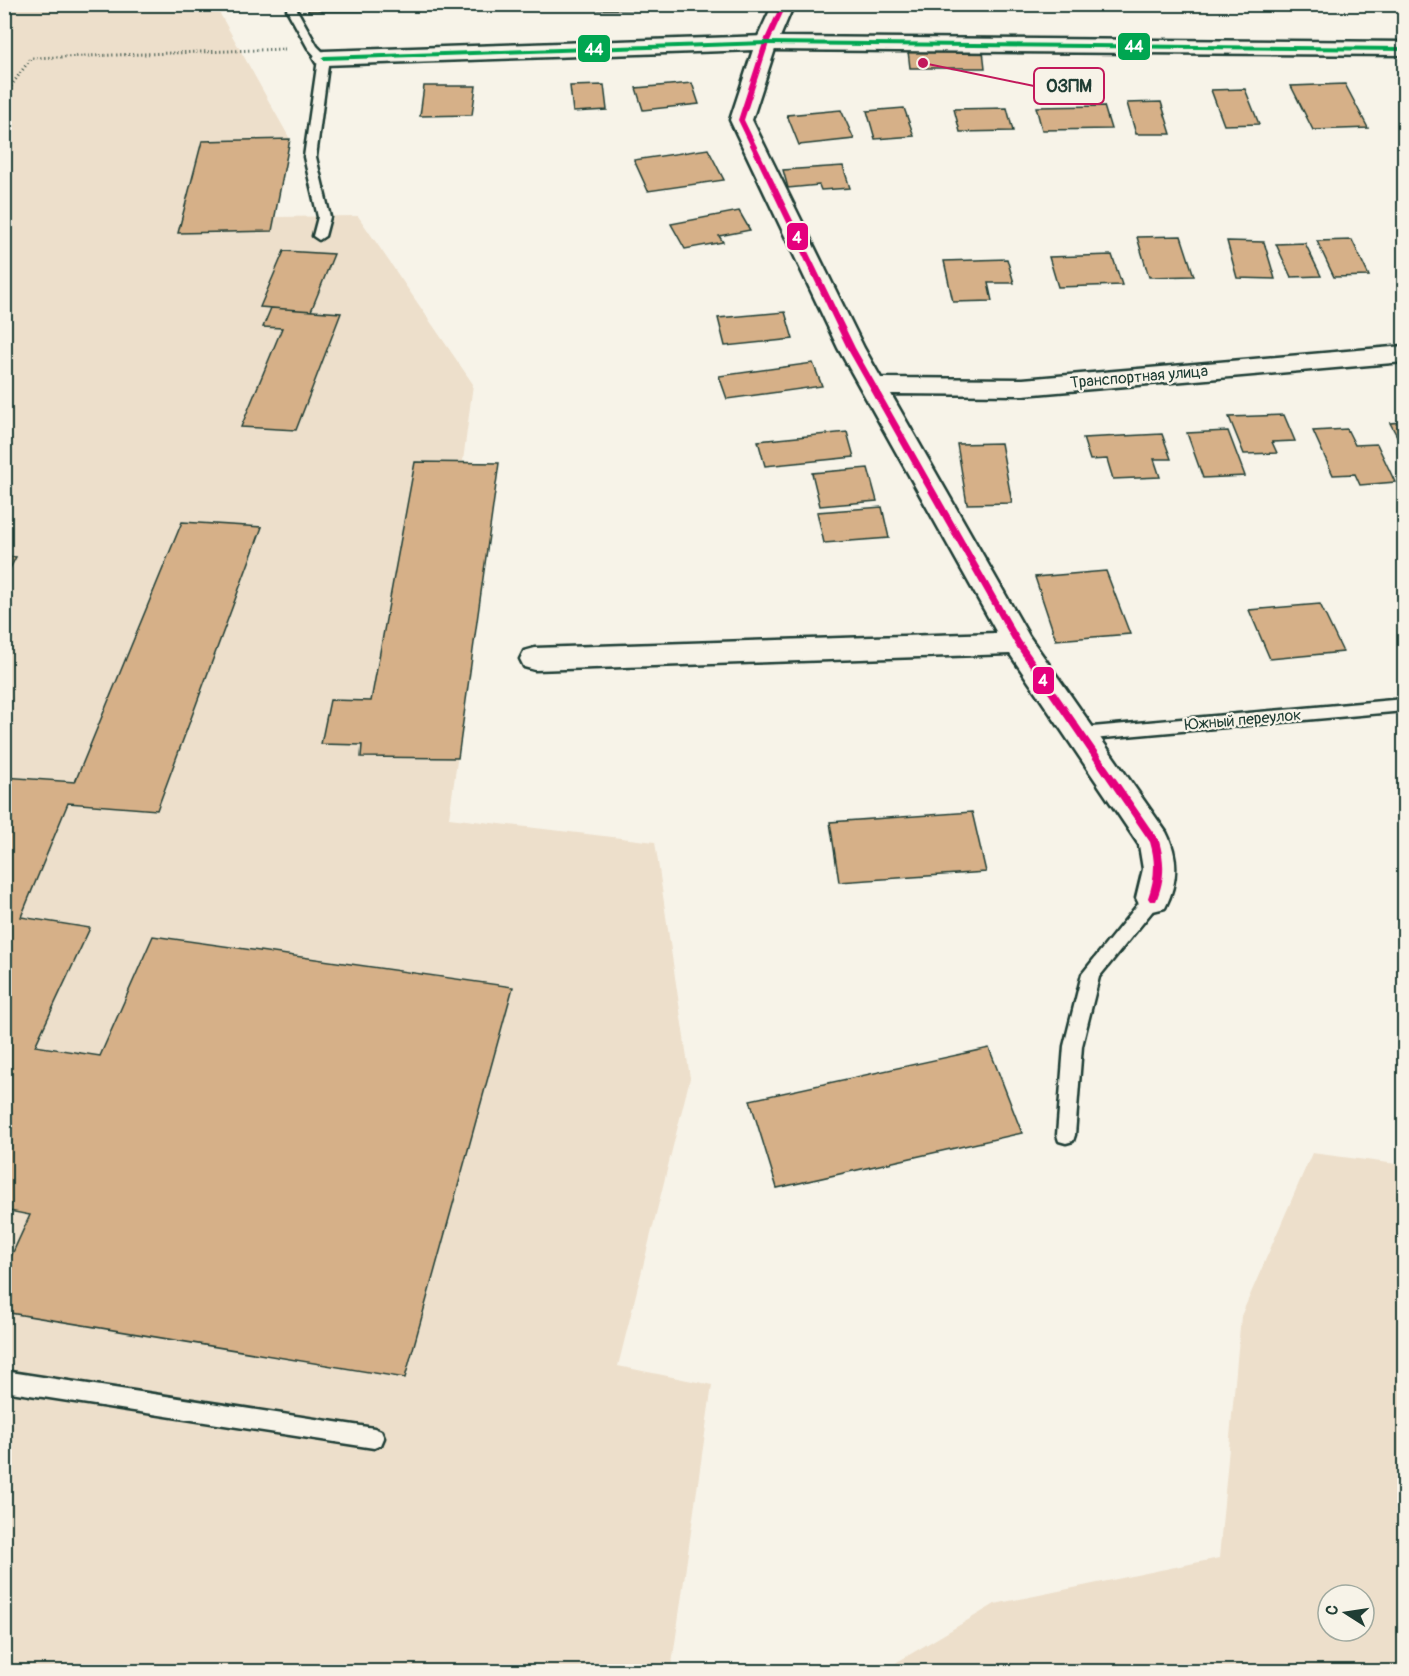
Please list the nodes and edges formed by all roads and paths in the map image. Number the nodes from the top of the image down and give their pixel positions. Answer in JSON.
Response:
{"nodes":[{"id":1,"x":295,"y":4,"type":"edge"},
{"id":2,"x":784,"y":4,"type":"edge"},
{"id":3,"x":766,"y":43,"type":"junction"},
{"id":4,"x":1404,"y":49,"type":"edge"},
{"id":5,"x":318,"y":53,"type":"junction"},
{"id":6,"x":4,"y":96,"type":"edge"},
{"id":7,"x":319,"y":236,"type":"dead end"},
{"id":8,"x":1404,"y":354,"type":"edge"},
{"id":9,"x":873,"y":386,"type":"junction"},
{"id":10,"x":1018,"y":643,"type":"junction"},
{"id":11,"x":535,"y":659,"type":"dead end"},
{"id":12,"x":1404,"y":705,"type":"edge"},
{"id":13,"x":1081,"y":734,"type":"junction"},
{"id":14,"x":1153,"y":898,"type":"joint"},
{"id":15,"x":1065,"y":1135,"type":"dead end"},
{"id":16,"x":4,"y":1382,"type":"edge"},
{"id":17,"x":374,"y":1438,"type":"dead end"}],
"edges":[{"from":1,"to":5,"type":"lane"},
{"from":2,"to":3,"type":"street"},
{"from":3,"to":4,"type":"street"},
{"from":3,"to":5,"type":"street"},
{"from":3,"to":9,"type":"street"},
{"from":5,"to":6,"type":"path"},
{"from":5,"to":7,"type":"lane"},
{"from":8,"to":9,"type":"street","name":"Транспортная улица"},
{"from":9,"to":10,"type":"street"},
{"from":10,"to":11,"type":"street"},
{"from":10,"to":13,"type":"street"},
{"from":12,"to":13,"type":"lane","name":"Южный переулок"},
{"from":13,"to":14,"type":"street"},
{"from":14,"to":15,"type":"lane"},
{"from":16,"to":17,"type":"lane"}]}
